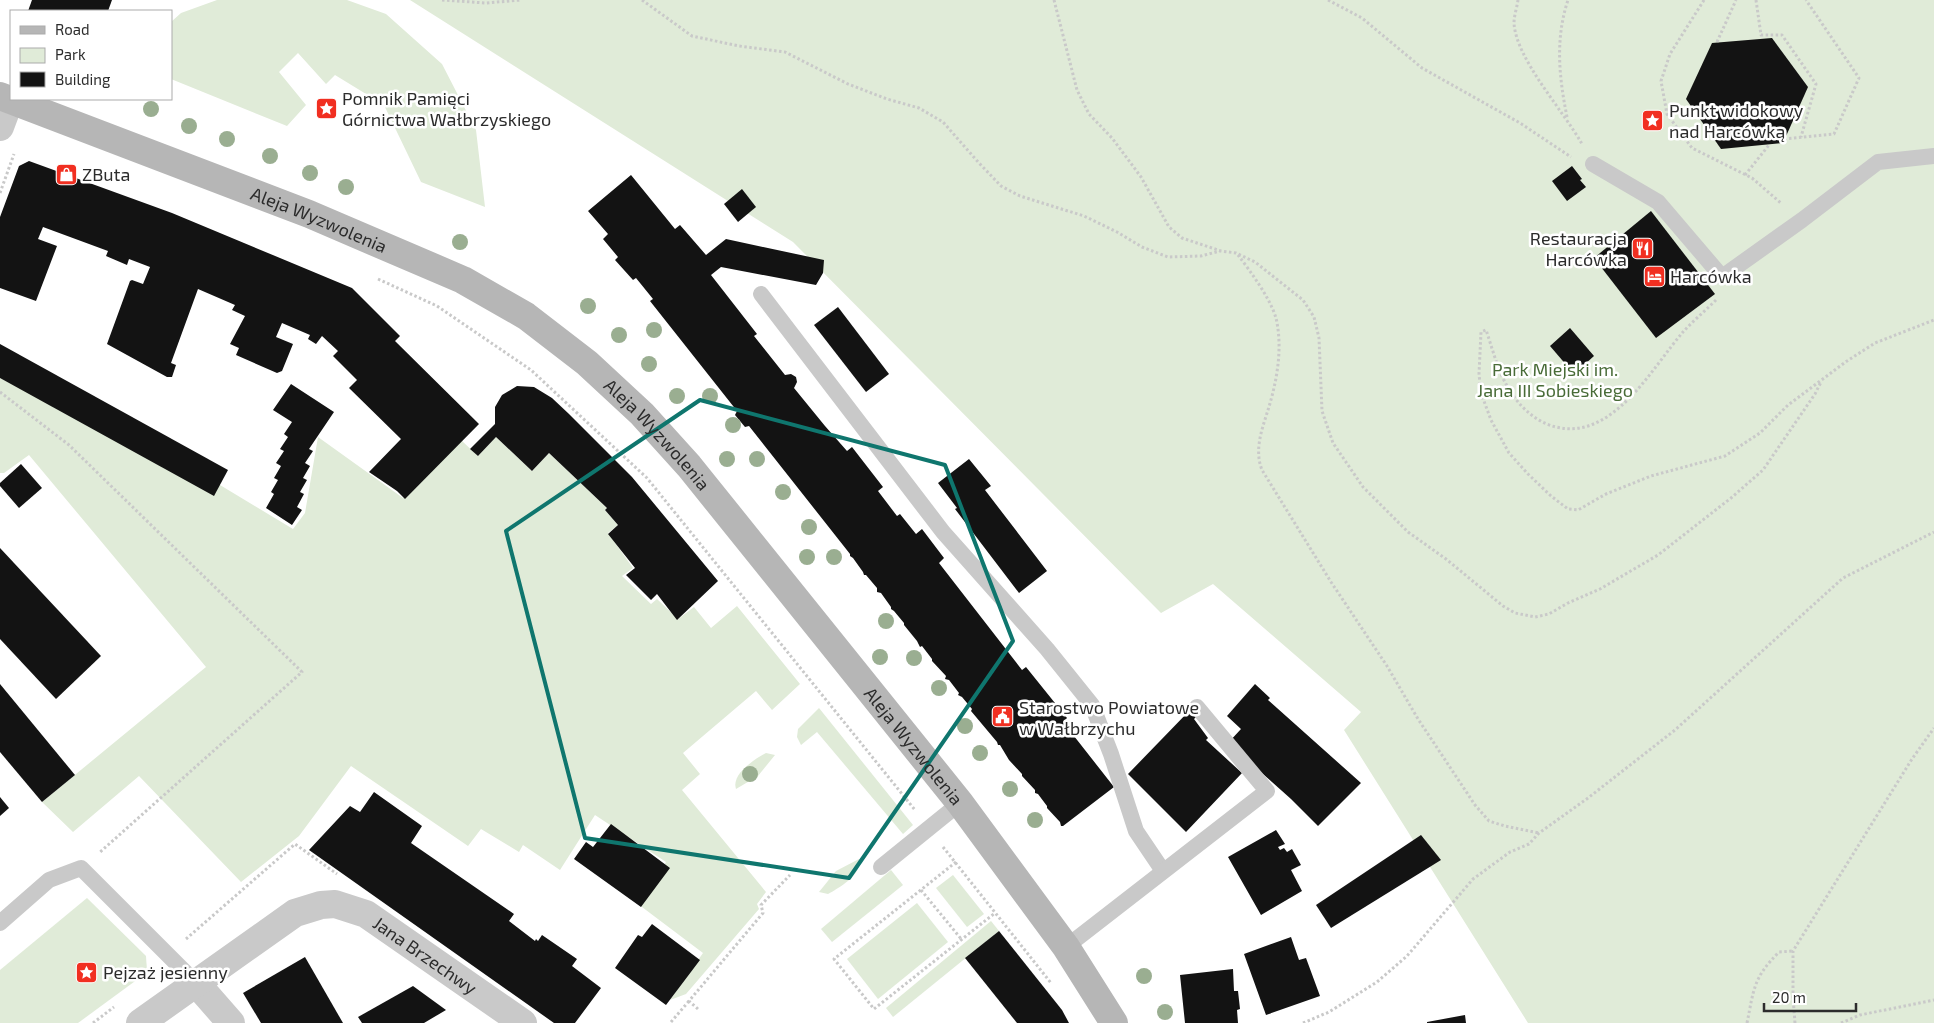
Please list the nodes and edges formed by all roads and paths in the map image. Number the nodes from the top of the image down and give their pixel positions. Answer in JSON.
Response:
{"nodes":[{"id":1,"x":442,"y":0,"type":"edge"},
{"id":2,"x":521,"y":0,"type":"edge"},
{"id":3,"x":642,"y":0,"type":"edge"},
{"id":4,"x":1054,"y":0,"type":"edge"},
{"id":5,"x":1328,"y":0,"type":"edge"},
{"id":6,"x":1518,"y":0,"type":"edge"},
{"id":7,"x":1568,"y":0,"type":"edge"},
{"id":8,"x":1704,"y":0,"type":"edge"},
{"id":9,"x":1736,"y":0,"type":"edge"},
{"id":10,"x":1756,"y":0,"type":"edge"},
{"id":11,"x":1806,"y":0,"type":"edge"},
{"id":12,"x":1717,"y":42,"type":"dead end"},
{"id":13,"x":5,"y":98,"type":"edge"},
{"id":14,"x":10,"y":100,"type":"edge"},
{"id":15,"x":1801,"y":134,"type":"junction"},
{"id":16,"x":8,"y":137,"type":"edge"},
{"id":17,"x":1784,"y":139,"type":"dead end"},
{"id":18,"x":1769,"y":145,"type":"dead end"},
{"id":19,"x":1934,"y":156,"type":"edge"},
{"id":20,"x":1593,"y":164,"type":"joint"},
{"id":21,"x":1745,"y":175,"type":"junction"},
{"id":22,"x":0,"y":193,"type":"edge"},
{"id":23,"x":1785,"y":206,"type":"dead end"},
{"id":24,"x":1220,"y":251,"type":"junction"},
{"id":25,"x":1236,"y":253,"type":"junction"},
{"id":26,"x":1722,"y":277,"type":"junction"},
{"id":27,"x":378,"y":278,"type":"dead end"},
{"id":28,"x":761,"y":294,"type":"dead end"},
{"id":29,"x":1934,"y":320,"type":"edge"},
{"id":30,"x":1821,"y":382,"type":"junction"},
{"id":31,"x":0,"y":392,"type":"edge"},
{"id":32,"x":1934,"y":532,"type":"edge"},
{"id":33,"x":1197,"y":707,"type":"dead end"},
{"id":34,"x":1934,"y":728,"type":"edge"},
{"id":35,"x":960,"y":803,"type":"junction"},
{"id":36,"x":929,"y":828,"type":"junction"},
{"id":37,"x":1539,"y":832,"type":"junction"},
{"id":38,"x":956,"y":862,"type":"junction"},
{"id":39,"x":881,"y":867,"type":"dead end"},
{"id":40,"x":81,"y":868,"type":"junction"},
{"id":41,"x":1163,"y":871,"type":"junction"},
{"id":42,"x":790,"y":875,"type":"dead end"},
{"id":43,"x":921,"y":890,"type":"junction"},
{"id":44,"x":996,"y":913,"type":"junction"},
{"id":45,"x":0,"y":923,"type":"edge"},
{"id":46,"x":962,"y":940,"type":"junction"},
{"id":47,"x":1066,"y":947,"type":"junction"},
{"id":48,"x":1793,"y":951,"type":"junction"},
{"id":49,"x":196,"y":983,"type":"junction"},
{"id":50,"x":1056,"y":989,"type":"dead end"},
{"id":51,"x":1934,"y":1000,"type":"edge"},
{"id":52,"x":689,"y":1001,"type":"junction"},
{"id":53,"x":698,"y":1009,"type":"dead end"},
{"id":54,"x":671,"y":1022,"type":"edge"},
{"id":55,"x":140,"y":1023,"type":"edge"},
{"id":56,"x":231,"y":1023,"type":"edge"},
{"id":57,"x":523,"y":1023,"type":"edge"},
{"id":58,"x":1114,"y":1023,"type":"edge"},
{"id":59,"x":1303,"y":1023,"type":"edge"},
{"id":60,"x":1747,"y":1023,"type":"edge"},
{"id":61,"x":1795,"y":1023,"type":"edge"},
{"id":62,"x":1841,"y":1023,"type":"edge"}],
"edges":[{"from":1,"to":2,"type":"path"},
{"from":3,"to":24,"type":"path"},
{"from":4,"to":24,"type":"path"},
{"from":5,"to":20,"type":"path"},
{"from":6,"to":7,"type":"path"},
{"from":8,"to":21,"type":"path"},
{"from":9,"to":12,"type":"path"},
{"from":10,"to":15,"type":"path"},
{"from":11,"to":15,"type":"path"},
{"from":13,"to":16,"type":"street"},
{"from":14,"to":35,"type":"street","name":"Aleja Wyzwolenia"},
{"from":15,"to":17,"type":"path"},
{"from":16,"to":22,"type":"path"},
{"from":18,"to":21,"type":"path"},
{"from":19,"to":26,"type":"lane"},
{"from":20,"to":26,"type":"lane"},
{"from":21,"to":23,"type":"path"},
{"from":24,"to":25,"type":"path"},
{"from":25,"to":30,"type":"path"},
{"from":25,"to":37,"type":"path"},
{"from":26,"to":30,"type":"path"},
{"from":27,"to":36,"type":"path"},
{"from":28,"to":41,"type":"lane"},
{"from":29,"to":30,"type":"path"},
{"from":31,"to":40,"type":"path"},
{"from":32,"to":37,"type":"path"},
{"from":33,"to":41,"type":"lane"},
{"from":34,"to":48,"type":"path"},
{"from":35,"to":36,"type":"lane"},
{"from":35,"to":47,"type":"street","name":"Aleja Wyzwolenia"},
{"from":36,"to":38,"type":"path"},
{"from":36,"to":39,"type":"lane"},
{"from":37,"to":59,"type":"path"},
{"from":38,"to":43,"type":"path"},
{"from":38,"to":44,"type":"path"},
{"from":40,"to":45,"type":"lane"},
{"from":40,"to":49,"type":"lane"},
{"from":41,"to":47,"type":"lane"},
{"from":42,"to":52,"type":"path"},
{"from":43,"to":46,"type":"path"},
{"from":43,"to":46,"type":"path"},
{"from":44,"to":46,"type":"path"},
{"from":44,"to":50,"type":"path"},
{"from":47,"to":58,"type":"street","name":"Aleja Wyzwolenia"},
{"from":48,"to":60,"type":"path"},
{"from":48,"to":61,"type":"path"},
{"from":49,"to":55,"type":"street"},
{"from":49,"to":56,"type":"street"},
{"from":49,"to":57,"type":"street","name":"Jana Brzechwy"},
{"from":51,"to":62,"type":"path"},
{"from":52,"to":53,"type":"path"},
{"from":52,"to":54,"type":"path"}]}
